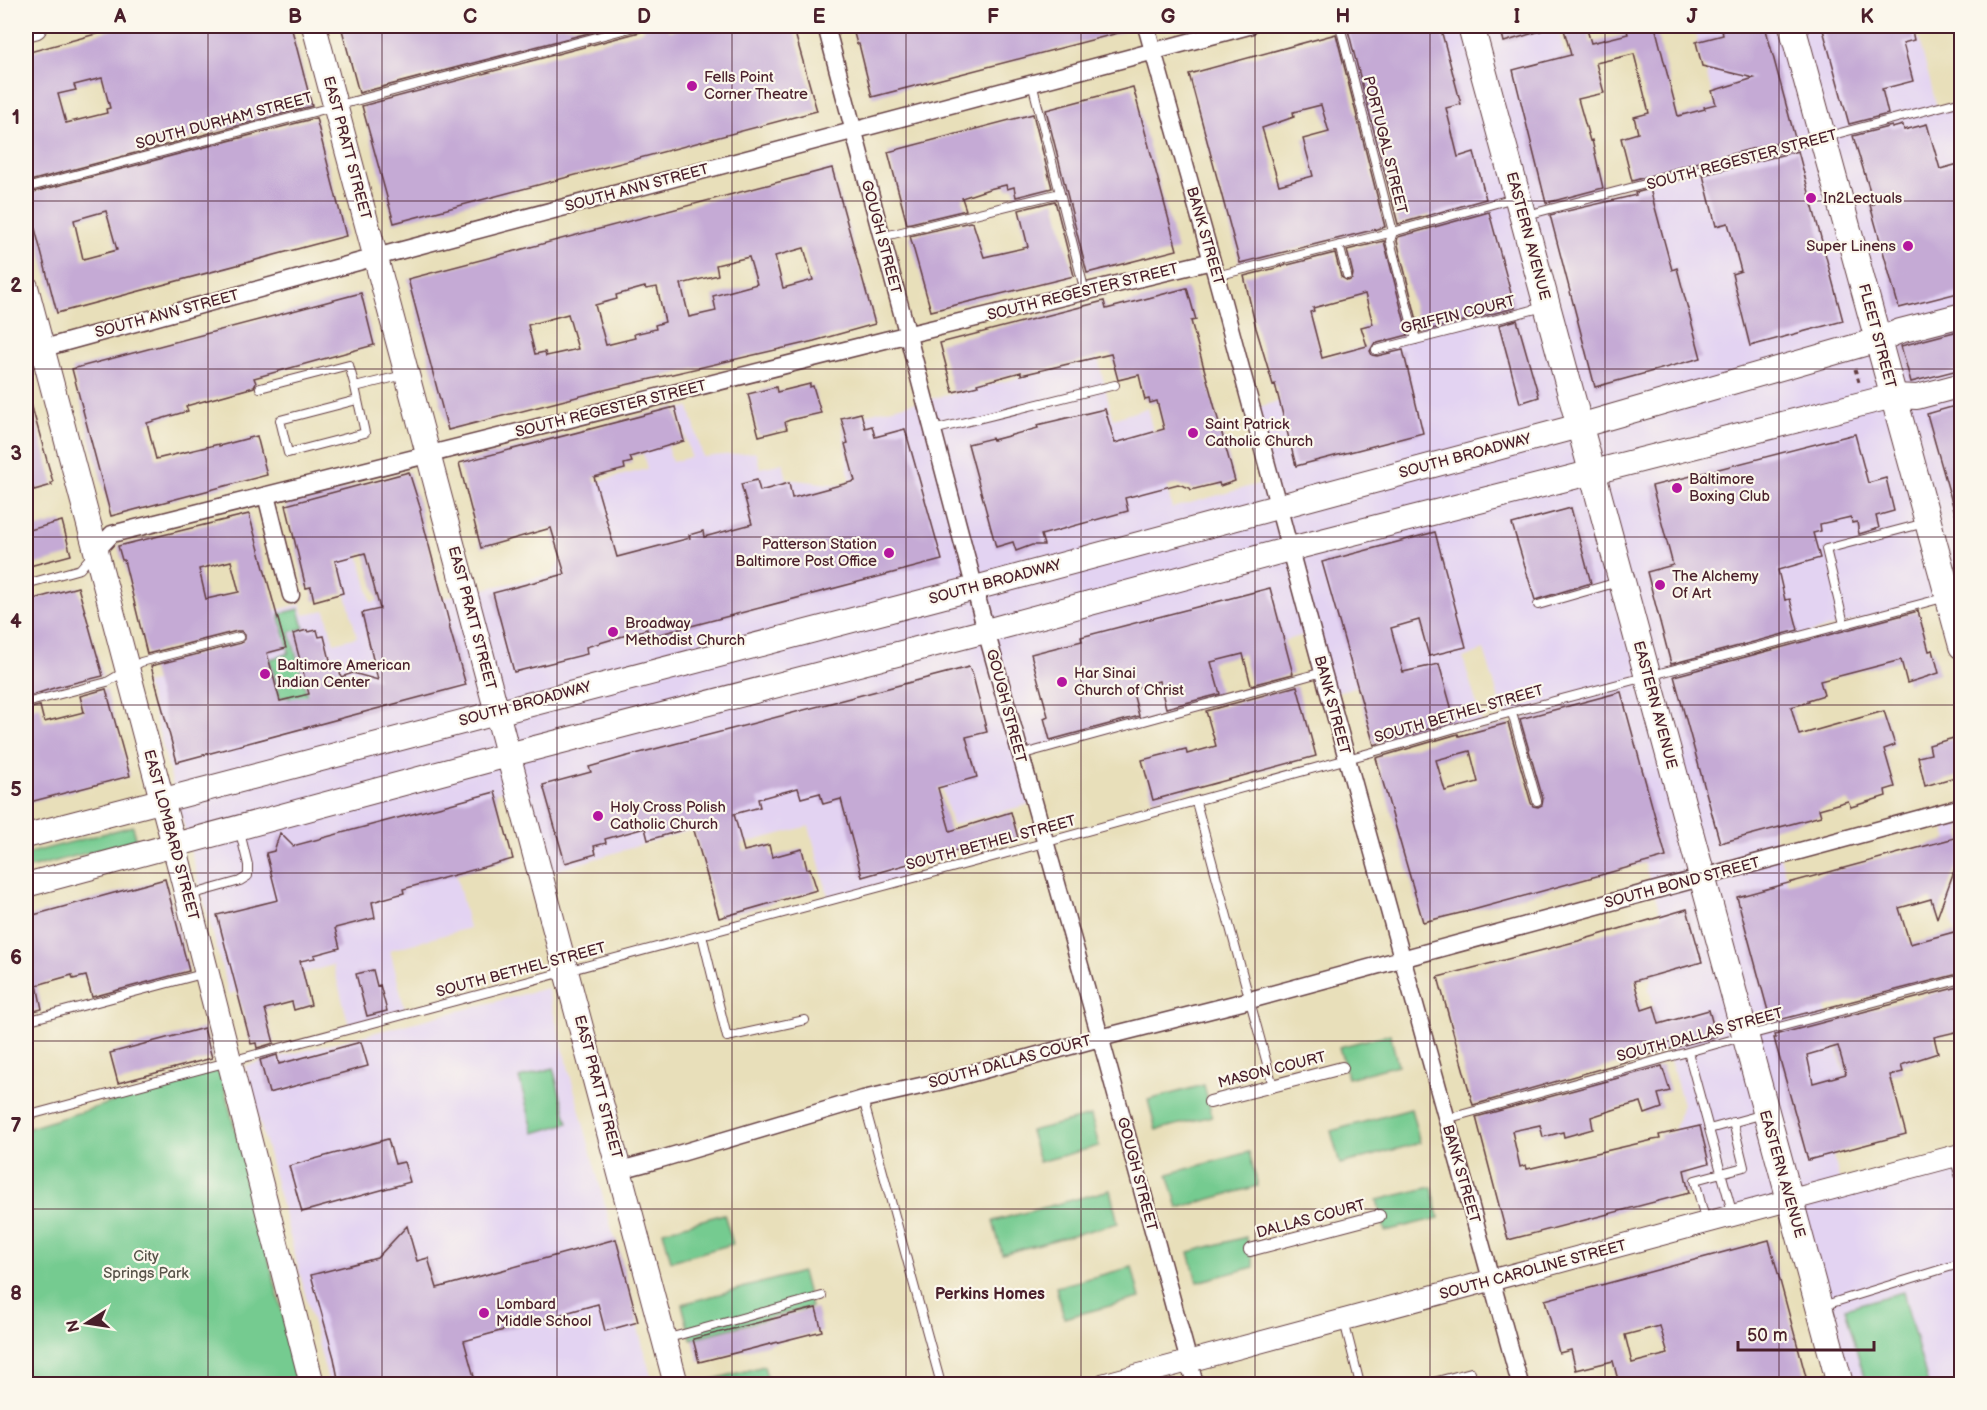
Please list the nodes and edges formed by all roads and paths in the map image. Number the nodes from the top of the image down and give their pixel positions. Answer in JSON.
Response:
{"nodes":[{"id":1,"x":34,"y":26,"type":"edge"},
{"id":2,"x":314,"y":26,"type":"edge"},
{"id":3,"x":638,"y":26,"type":"edge"},
{"id":4,"x":826,"y":26,"type":"edge"},
{"id":5,"x":1146,"y":26,"type":"edge"},
{"id":6,"x":1249,"y":26,"type":"edge"},
{"id":7,"x":1340,"y":26,"type":"edge"},
{"id":8,"x":1471,"y":26,"type":"edge"},
{"id":9,"x":1792,"y":26,"type":"edge"},
{"id":10,"x":26,"y":28,"type":"edge"},
{"id":11,"x":1153,"y":51,"type":"junction"},
{"id":12,"x":1032,"y":83,"type":"junction"},
{"id":13,"x":1962,"y":101,"type":"edge"},
{"id":14,"x":335,"y":105,"type":"junction"},
{"id":15,"x":853,"y":131,"type":"junction"},
{"id":16,"x":1823,"y":139,"type":"junction"},
{"id":17,"x":26,"y":188,"type":"edge"},
{"id":18,"x":1060,"y":194,"type":"junction"},
{"id":19,"x":1520,"y":207,"type":"junction"},
{"id":20,"x":1393,"y":232,"type":"junction"},
{"id":21,"x":881,"y":237,"type":"junction"},
{"id":22,"x":1339,"y":245,"type":"junction"},
{"id":23,"x":376,"y":257,"type":"junction"},
{"id":24,"x":1214,"y":269,"type":"junction"},
{"id":25,"x":1347,"y":274,"type":"dead end"},
{"id":26,"x":26,"y":287,"type":"edge"},
{"id":27,"x":1085,"y":292,"type":"junction"},
{"id":28,"x":1547,"y":306,"type":"junction"},
{"id":29,"x":1962,"y":315,"type":"edge"},
{"id":30,"x":907,"y":335,"type":"junction"},
{"id":31,"x":1416,"y":340,"type":"junction"},
{"id":32,"x":1878,"y":340,"type":"junction"},
{"id":33,"x":1376,"y":350,"type":"dead end"},
{"id":34,"x":34,"y":351,"type":"edge"},
{"id":35,"x":1856,"y":364,"type":"dead end"},
{"id":36,"x":407,"y":374,"type":"junction"},
{"id":37,"x":1115,"y":385,"type":"dead end"},
{"id":38,"x":1962,"y":385,"type":"edge"},
{"id":39,"x":1862,"y":386,"type":"dead end"},
{"id":40,"x":355,"y":387,"type":"junction"},
{"id":41,"x":260,"y":388,"type":"dead end"},
{"id":42,"x":1893,"y":396,"type":"junction"},
{"id":43,"x":357,"y":400,"type":"junction"},
{"id":44,"x":1579,"y":426,"type":"junction"},
{"id":45,"x":933,"y":430,"type":"junction"},
{"id":46,"x":428,"y":454,"type":"junction"},
{"id":47,"x":1592,"y":473,"type":"junction"},
{"id":48,"x":266,"y":495,"type":"junction"},
{"id":49,"x":1278,"y":506,"type":"junction"},
{"id":50,"x":1928,"y":522,"type":"junction"},
{"id":51,"x":1290,"y":549,"type":"junction"},
{"id":52,"x":96,"y":551,"type":"junction"},
{"id":53,"x":1622,"y":581,"type":"junction"},
{"id":54,"x":26,"y":584,"type":"edge"},
{"id":55,"x":975,"y":588,"type":"junction"},
{"id":56,"x":1955,"y":594,"type":"edge"},
{"id":57,"x":291,"y":595,"type":"dead end"},
{"id":58,"x":1538,"y":606,"type":"dead end"},
{"id":59,"x":1844,"y":624,"type":"junction"},
{"id":60,"x":986,"y":631,"type":"junction"},
{"id":61,"x":239,"y":637,"type":"dead end"},
{"id":62,"x":1962,"y":646,"type":"edge"},
{"id":63,"x":128,"y":671,"type":"junction"},
{"id":64,"x":1323,"y":672,"type":"junction"},
{"id":65,"x":1647,"y":676,"type":"junction"},
{"id":66,"x":26,"y":703,"type":"edge"},
{"id":67,"x":497,"y":711,"type":"junction"},
{"id":68,"x":1512,"y":712,"type":"junction"},
{"id":69,"x":508,"y":755,"type":"junction"},
{"id":70,"x":1020,"y":755,"type":"junction"},
{"id":71,"x":1347,"y":759,"type":"junction"},
{"id":72,"x":162,"y":801,"type":"junction"},
{"id":73,"x":1537,"y":801,"type":"dead end"},
{"id":74,"x":1196,"y":802,"type":"junction"},
{"id":75,"x":1962,"y":807,"type":"edge"},
{"id":76,"x":238,"y":828,"type":"junction"},
{"id":77,"x":26,"y":836,"type":"edge"},
{"id":78,"x":1045,"y":842,"type":"junction"},
{"id":79,"x":174,"y":845,"type":"junction"},
{"id":80,"x":1702,"y":877,"type":"junction"},
{"id":81,"x":26,"y":885,"type":"edge"},
{"id":82,"x":187,"y":896,"type":"junction"},
{"id":83,"x":702,"y":935,"type":"junction"},
{"id":84,"x":1402,"y":960,"type":"junction"},
{"id":85,"x":567,"y":971,"type":"junction"},
{"id":86,"x":206,"y":973,"type":"junction"},
{"id":87,"x":1962,"y":979,"type":"edge"},
{"id":88,"x":1250,"y":1000,"type":"junction"},
{"id":89,"x":805,"y":1020,"type":"dead end"},
{"id":90,"x":26,"y":1021,"type":"edge"},
{"id":91,"x":1745,"y":1036,"type":"junction"},
{"id":92,"x":1100,"y":1038,"type":"junction"},
{"id":93,"x":1688,"y":1052,"type":"junction"},
{"id":94,"x":230,"y":1062,"type":"junction"},
{"id":95,"x":1342,"y":1068,"type":"dead end"},
{"id":96,"x":1274,"y":1086,"type":"junction"},
{"id":97,"x":862,"y":1099,"type":"junction"},
{"id":98,"x":1210,"y":1102,"type":"dead end"},
{"id":99,"x":1765,"y":1114,"type":"junction"},
{"id":100,"x":26,"y":1116,"type":"edge"},
{"id":101,"x":1446,"y":1119,"type":"junction"},
{"id":102,"x":1733,"y":1122,"type":"junction"},
{"id":103,"x":1709,"y":1129,"type":"junction"},
{"id":104,"x":1958,"y":1155,"type":"edge"},
{"id":105,"x":620,"y":1170,"type":"junction"},
{"id":106,"x":1720,"y":1173,"type":"junction"},
{"id":107,"x":1962,"y":1185,"type":"edge"},
{"id":108,"x":1790,"y":1200,"type":"junction"},
{"id":109,"x":1733,"y":1215,"type":"junction"},
{"id":110,"x":1379,"y":1216,"type":"dead end"},
{"id":111,"x":1706,"y":1223,"type":"junction"},
{"id":112,"x":1250,"y":1250,"type":"dead end"},
{"id":113,"x":1962,"y":1263,"type":"edge"},
{"id":114,"x":1491,"y":1281,"type":"junction"},
{"id":115,"x":822,"y":1296,"type":"dead end"},
{"id":116,"x":1819,"y":1307,"type":"junction"},
{"id":117,"x":1344,"y":1320,"type":"junction"},
{"id":118,"x":664,"y":1340,"type":"junction"},
{"id":119,"x":1189,"y":1361,"type":"junction"},
{"id":120,"x":1471,"y":1372,"type":"dead end"},
{"id":121,"x":1839,"y":1381,"type":"edge"},
{"id":122,"x":312,"y":1384,"type":"edge"},
{"id":123,"x":676,"y":1384,"type":"edge"},
{"id":124,"x":941,"y":1384,"type":"edge"},
{"id":125,"x":1104,"y":1384,"type":"edge"},
{"id":126,"x":1195,"y":1384,"type":"edge"},
{"id":127,"x":1360,"y":1384,"type":"edge"},
{"id":128,"x":1426,"y":1384,"type":"edge"},
{"id":129,"x":1520,"y":1384,"type":"edge"},
{"id":130,"x":1810,"y":1384,"type":"edge"}],
"edges":[{"from":1,"to":10,"type":"main road"},
{"from":2,"to":14,"type":"main road","name":"EAST PRATT STREET"},
{"from":3,"to":14,"type":"lane","name":"SOUTH DURHAM STREET"},
{"from":4,"to":15,"type":"street","name":"GOUGH STREET"},
{"from":5,"to":11,"type":"street","name":"BANK STREET"},
{"from":6,"to":11,"type":"street","name":"SOUTH ANN STREET"},
{"from":7,"to":20,"type":"lane","name":"PORTUGAL STREET"},
{"from":8,"to":19,"type":"main road","name":"EASTERN AVENUE"},
{"from":9,"to":16,"type":"main road","name":"FLEET STREET"},
{"from":11,"to":12,"type":"street","name":"SOUTH ANN STREET"},
{"from":11,"to":24,"type":"street","name":"BANK STREET"},
{"from":12,"to":15,"type":"street","name":"SOUTH ANN STREET"},
{"from":12,"to":18,"type":"lane"},
{"from":13,"to":16,"type":"lane","name":"SOUTH REGESTER STREET"},
{"from":14,"to":17,"type":"lane","name":"SOUTH DURHAM STREET"},
{"from":14,"to":23,"type":"main road","name":"EAST PRATT STREET"},
{"from":15,"to":21,"type":"street","name":"GOUGH STREET"},
{"from":15,"to":23,"type":"street","name":"SOUTH ANN STREET"},
{"from":16,"to":19,"type":"lane","name":"SOUTH REGESTER STREET"},
{"from":16,"to":32,"type":"main road","name":"FLEET STREET"},
{"from":18,"to":21,"type":"lane"},
{"from":18,"to":27,"type":"lane"},
{"from":19,"to":20,"type":"lane","name":"SOUTH REGESTER STREET"},
{"from":19,"to":28,"type":"main road","name":"EASTERN AVENUE"},
{"from":20,"to":22,"type":"lane","name":"SOUTH REGESTER STREET"},
{"from":20,"to":31,"type":"lane","name":"PORTUGAL STREET"},
{"from":21,"to":30,"type":"street","name":"GOUGH STREET"},
{"from":22,"to":24,"type":"lane","name":"SOUTH REGESTER STREET"},
{"from":22,"to":25,"type":"lane"},
{"from":23,"to":34,"type":"street","name":"SOUTH ANN STREET"},
{"from":23,"to":36,"type":"main road","name":"EAST PRATT STREET"},
{"from":24,"to":27,"type":"street","name":"SOUTH REGESTER STREET"},
{"from":24,"to":49,"type":"street","name":"BANK STREET"},
{"from":26,"to":34,"type":"main road","name":"EAST LOMBARD STREET"},
{"from":27,"to":30,"type":"street","name":"SOUTH REGESTER STREET"},
{"from":28,"to":31,"type":"lane","name":"GRIFFIN COURT"},
{"from":28,"to":44,"type":"main road","name":"EASTERN AVENUE"},
{"from":29,"to":32,"type":"main road","name":"SOUTH BROADWAY"},
{"from":30,"to":45,"type":"street","name":"GOUGH STREET"},
{"from":30,"to":46,"type":"street","name":"SOUTH REGESTER STREET"},
{"from":31,"to":33,"type":"lane","name":"GRIFFIN COURT"},
{"from":32,"to":42,"type":"main road","name":"FLEET STREET"},
{"from":32,"to":44,"type":"main road","name":"SOUTH BROADWAY"},
{"from":34,"to":52,"type":"main road","name":"EAST LOMBARD STREET"},
{"from":35,"to":39,"type":"path"},
{"from":36,"to":40,"type":"lane"},
{"from":36,"to":46,"type":"main road","name":"EAST PRATT STREET"},
{"from":37,"to":45,"type":"lane"},
{"from":38,"to":42,"type":"main road"},
{"from":40,"to":41,"type":"lane"},
{"from":40,"to":43,"type":"lane"},
{"from":42,"to":47,"type":"main road"},
{"from":42,"to":50,"type":"main road","name":"FLEET STREET"},
{"from":43,"to":43,"type":"lane"},
{"from":44,"to":47,"type":"main road","name":"EASTERN AVENUE"},
{"from":44,"to":49,"type":"main road","name":"SOUTH BROADWAY"},
{"from":45,"to":55,"type":"street","name":"GOUGH STREET"},
{"from":46,"to":48,"type":"street","name":"SOUTH REGESTER STREET"},
{"from":46,"to":67,"type":"main road","name":"EAST PRATT STREET"},
{"from":47,"to":51,"type":"main road"},
{"from":47,"to":53,"type":"main road","name":"EASTERN AVENUE"},
{"from":48,"to":52,"type":"street","name":"SOUTH REGESTER STREET"},
{"from":48,"to":57,"type":"street"},
{"from":49,"to":51,"type":"street","name":"BANK STREET"},
{"from":49,"to":55,"type":"main road","name":"SOUTH BROADWAY"},
{"from":50,"to":56,"type":"main road","name":"FLEET STREET"},
{"from":50,"to":59,"type":"lane"},
{"from":51,"to":60,"type":"main road"},
{"from":51,"to":64,"type":"street","name":"BANK STREET"},
{"from":52,"to":54,"type":"lane","name":"SOUTH REGESTER STREET"},
{"from":52,"to":63,"type":"main road","name":"EAST LOMBARD STREET"},
{"from":53,"to":58,"type":"lane"},
{"from":53,"to":65,"type":"main road","name":"EASTERN AVENUE"},
{"from":55,"to":60,"type":"street","name":"GOUGH STREET"},
{"from":55,"to":67,"type":"main road","name":"SOUTH BROADWAY"},
{"from":56,"to":59,"type":"lane","name":"SOUTH BETHEL STREET"},
{"from":56,"to":62,"type":"main road","name":"FLEET STREET"},
{"from":59,"to":65,"type":"lane","name":"SOUTH BETHEL STREET"},
{"from":60,"to":69,"type":"main road"},
{"from":60,"to":70,"type":"street","name":"GOUGH STREET"},
{"from":61,"to":63,"type":"lane"},
{"from":63,"to":66,"type":"lane"},
{"from":63,"to":72,"type":"main road","name":"EAST LOMBARD STREET"},
{"from":64,"to":70,"type":"lane"},
{"from":64,"to":71,"type":"street","name":"BANK STREET"},
{"from":65,"to":68,"type":"lane","name":"SOUTH BETHEL STREET"},
{"from":65,"to":80,"type":"main road","name":"EASTERN AVENUE"},
{"from":67,"to":69,"type":"main road","name":"EAST PRATT STREET"},
{"from":67,"to":72,"type":"main road","name":"SOUTH BROADWAY"},
{"from":68,"to":71,"type":"lane","name":"SOUTH BETHEL STREET"},
{"from":68,"to":73,"type":"lane"},
{"from":69,"to":76,"type":"main road"},
{"from":69,"to":85,"type":"main road","name":"EAST PRATT STREET"},
{"from":70,"to":78,"type":"street","name":"GOUGH STREET"},
{"from":71,"to":74,"type":"lane","name":"SOUTH BETHEL STREET"},
{"from":71,"to":84,"type":"street","name":"BANK STREET"},
{"from":72,"to":77,"type":"main road","name":"SOUTH BROADWAY"},
{"from":72,"to":79,"type":"main road","name":"EAST LOMBARD STREET"},
{"from":74,"to":78,"type":"lane","name":"SOUTH BETHEL STREET"},
{"from":74,"to":88,"type":"lane"},
{"from":75,"to":80,"type":"street","name":"SOUTH BOND STREET"},
{"from":76,"to":79,"type":"main road"},
{"from":76,"to":82,"type":"lane"},
{"from":78,"to":83,"type":"lane","name":"SOUTH BETHEL STREET"},
{"from":78,"to":92,"type":"street","name":"GOUGH STREET"},
{"from":79,"to":81,"type":"main road"},
{"from":79,"to":82,"type":"main road","name":"EAST LOMBARD STREET"},
{"from":80,"to":84,"type":"street","name":"SOUTH BOND STREET"},
{"from":80,"to":91,"type":"main road","name":"EASTERN AVENUE"},
{"from":82,"to":86,"type":"main road","name":"EAST LOMBARD STREET"},
{"from":83,"to":85,"type":"lane","name":"SOUTH BETHEL STREET"},
{"from":83,"to":89,"type":"lane"},
{"from":84,"to":88,"type":"street","name":"SOUTH DALLAS COURT"},
{"from":84,"to":101,"type":"street","name":"BANK STREET"},
{"from":85,"to":94,"type":"lane","name":"SOUTH BETHEL STREET"},
{"from":85,"to":105,"type":"main road","name":"EAST PRATT STREET"},
{"from":86,"to":90,"type":"lane"},
{"from":86,"to":94,"type":"main road","name":"EAST LOMBARD STREET"},
{"from":87,"to":91,"type":"lane","name":"SOUTH DALLAS STREET"},
{"from":88,"to":92,"type":"street","name":"SOUTH DALLAS COURT"},
{"from":88,"to":96,"type":"lane"},
{"from":91,"to":93,"type":"lane","name":"SOUTH DALLAS STREET"},
{"from":91,"to":99,"type":"main road","name":"EASTERN AVENUE"},
{"from":92,"to":97,"type":"street","name":"SOUTH DALLAS COURT"},
{"from":92,"to":119,"type":"street","name":"GOUGH STREET"},
{"from":93,"to":101,"type":"lane","name":"SOUTH DALLAS STREET"},
{"from":93,"to":103,"type":"lane"},
{"from":94,"to":100,"type":"lane","name":"SOUTH BETHEL STREET"},
{"from":94,"to":122,"type":"main road","name":"EAST LOMBARD STREET"},
{"from":95,"to":96,"type":"street","name":"MASON COURT"},
{"from":96,"to":98,"type":"street","name":"MASON COURT"},
{"from":97,"to":105,"type":"street","name":"SOUTH DALLAS COURT"},
{"from":97,"to":124,"type":"lane"},
{"from":99,"to":102,"type":"lane"},
{"from":99,"to":108,"type":"main road","name":"EASTERN AVENUE"},
{"from":101,"to":114,"type":"street","name":"BANK STREET"},
{"from":102,"to":103,"type":"lane"},
{"from":102,"to":106,"type":"lane"},
{"from":103,"to":106,"type":"lane"},
{"from":104,"to":107,"type":"lane"},
{"from":104,"to":108,"type":"street","name":"SOUTH CAROLINE STREET"},
{"from":105,"to":118,"type":"main road","name":"EAST PRATT STREET"},
{"from":106,"to":109,"type":"lane"},
{"from":106,"to":111,"type":"lane"},
{"from":108,"to":109,"type":"street","name":"SOUTH CAROLINE STREET"},
{"from":108,"to":116,"type":"main road","name":"EASTERN AVENUE"},
{"from":109,"to":111,"type":"street","name":"SOUTH CAROLINE STREET"},
{"from":110,"to":112,"type":"street","name":"DALLAS COURT"},
{"from":111,"to":114,"type":"street","name":"SOUTH CAROLINE STREET"},
{"from":113,"to":116,"type":"lane"},
{"from":114,"to":117,"type":"street","name":"SOUTH CAROLINE STREET"},
{"from":114,"to":129,"type":"street","name":"BANK STREET"},
{"from":115,"to":118,"type":"lane"},
{"from":116,"to":121,"type":"main road","name":"EASTERN AVENUE"},
{"from":117,"to":119,"type":"street","name":"SOUTH CAROLINE STREET"},
{"from":117,"to":127,"type":"lane"},
{"from":118,"to":123,"type":"main road","name":"EAST PRATT STREET"},
{"from":119,"to":125,"type":"street","name":"SOUTH CAROLINE STREET"},
{"from":119,"to":126,"type":"street","name":"GOUGH STREET"},
{"from":120,"to":128,"type":"lane"},
{"from":121,"to":130,"type":"lane"}]}
